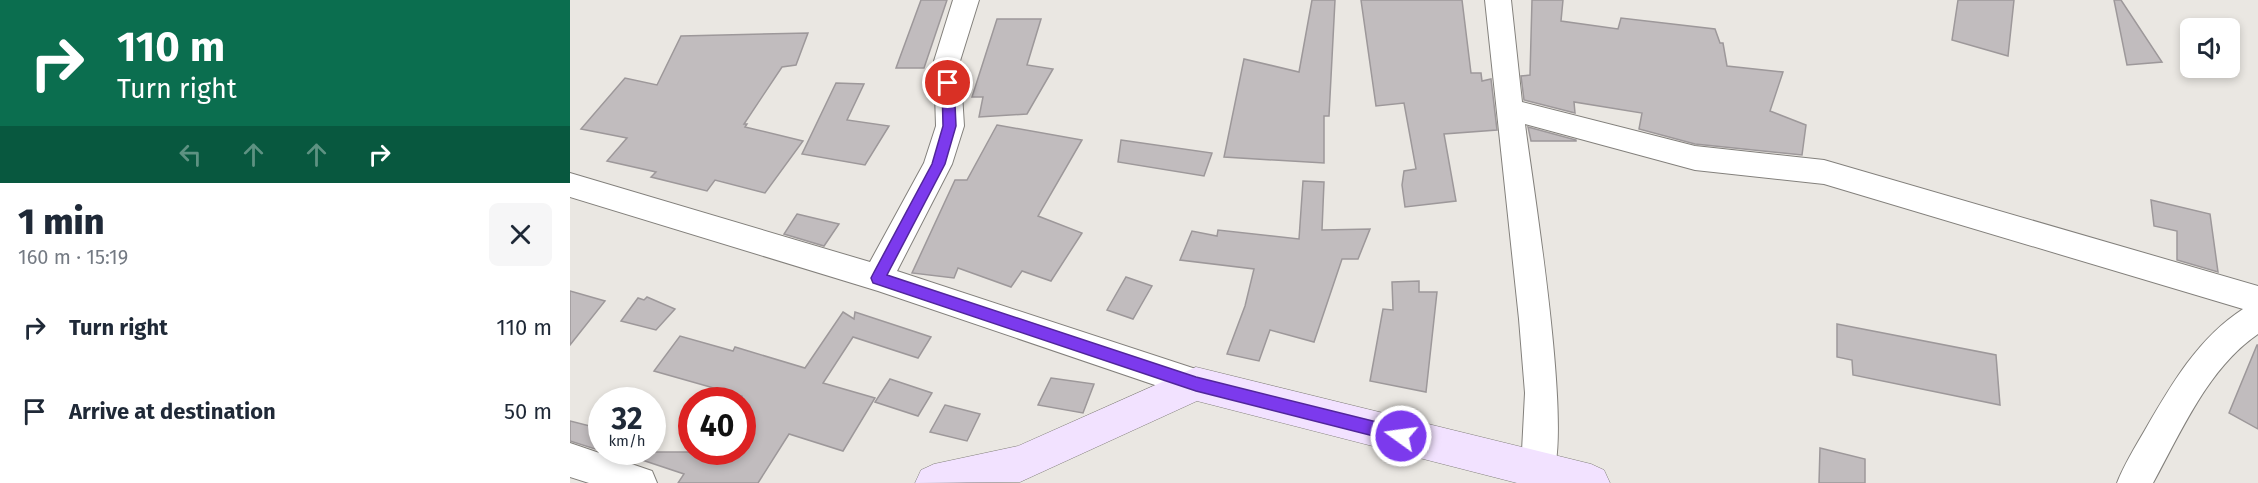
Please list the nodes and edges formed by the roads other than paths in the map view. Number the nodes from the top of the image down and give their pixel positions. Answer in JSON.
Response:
{"nodes":[{"id":1,"x":966,"y":0,"type":"edge"},
{"id":2,"x":1498,"y":0,"type":"edge"},
{"id":3,"x":1509,"y":110,"type":"junction"},
{"id":4,"x":570,"y":185,"type":"edge"},
{"id":5,"x":878,"y":278,"type":"junction"},
{"id":6,"x":2258,"y":300,"type":"edge"},
{"id":7,"x":2258,"y":317,"type":"edge"},
{"id":8,"x":1196,"y":384,"type":"junction"},
{"id":9,"x":570,"y":460,"type":"edge"},
{"id":10,"x":1566,"y":478,"type":"edge"},
{"id":11,"x":640,"y":483,"type":"edge"},
{"id":12,"x":934,"y":483,"type":"edge"},
{"id":13,"x":2134,"y":483,"type":"edge"}],
"edges":[{"from":1,"to":5,"type":"street"},
{"from":2,"to":3,"type":"street"},
{"from":3,"to":6,"type":"street"},
{"from":3,"to":10,"type":"street"},
{"from":4,"to":5,"type":"street"},
{"from":5,"to":8,"type":"street"},
{"from":7,"to":13,"type":"street"},
{"from":8,"to":10,"type":"street"},
{"from":8,"to":12,"type":"street"},
{"from":9,"to":11,"type":"street"}]}
